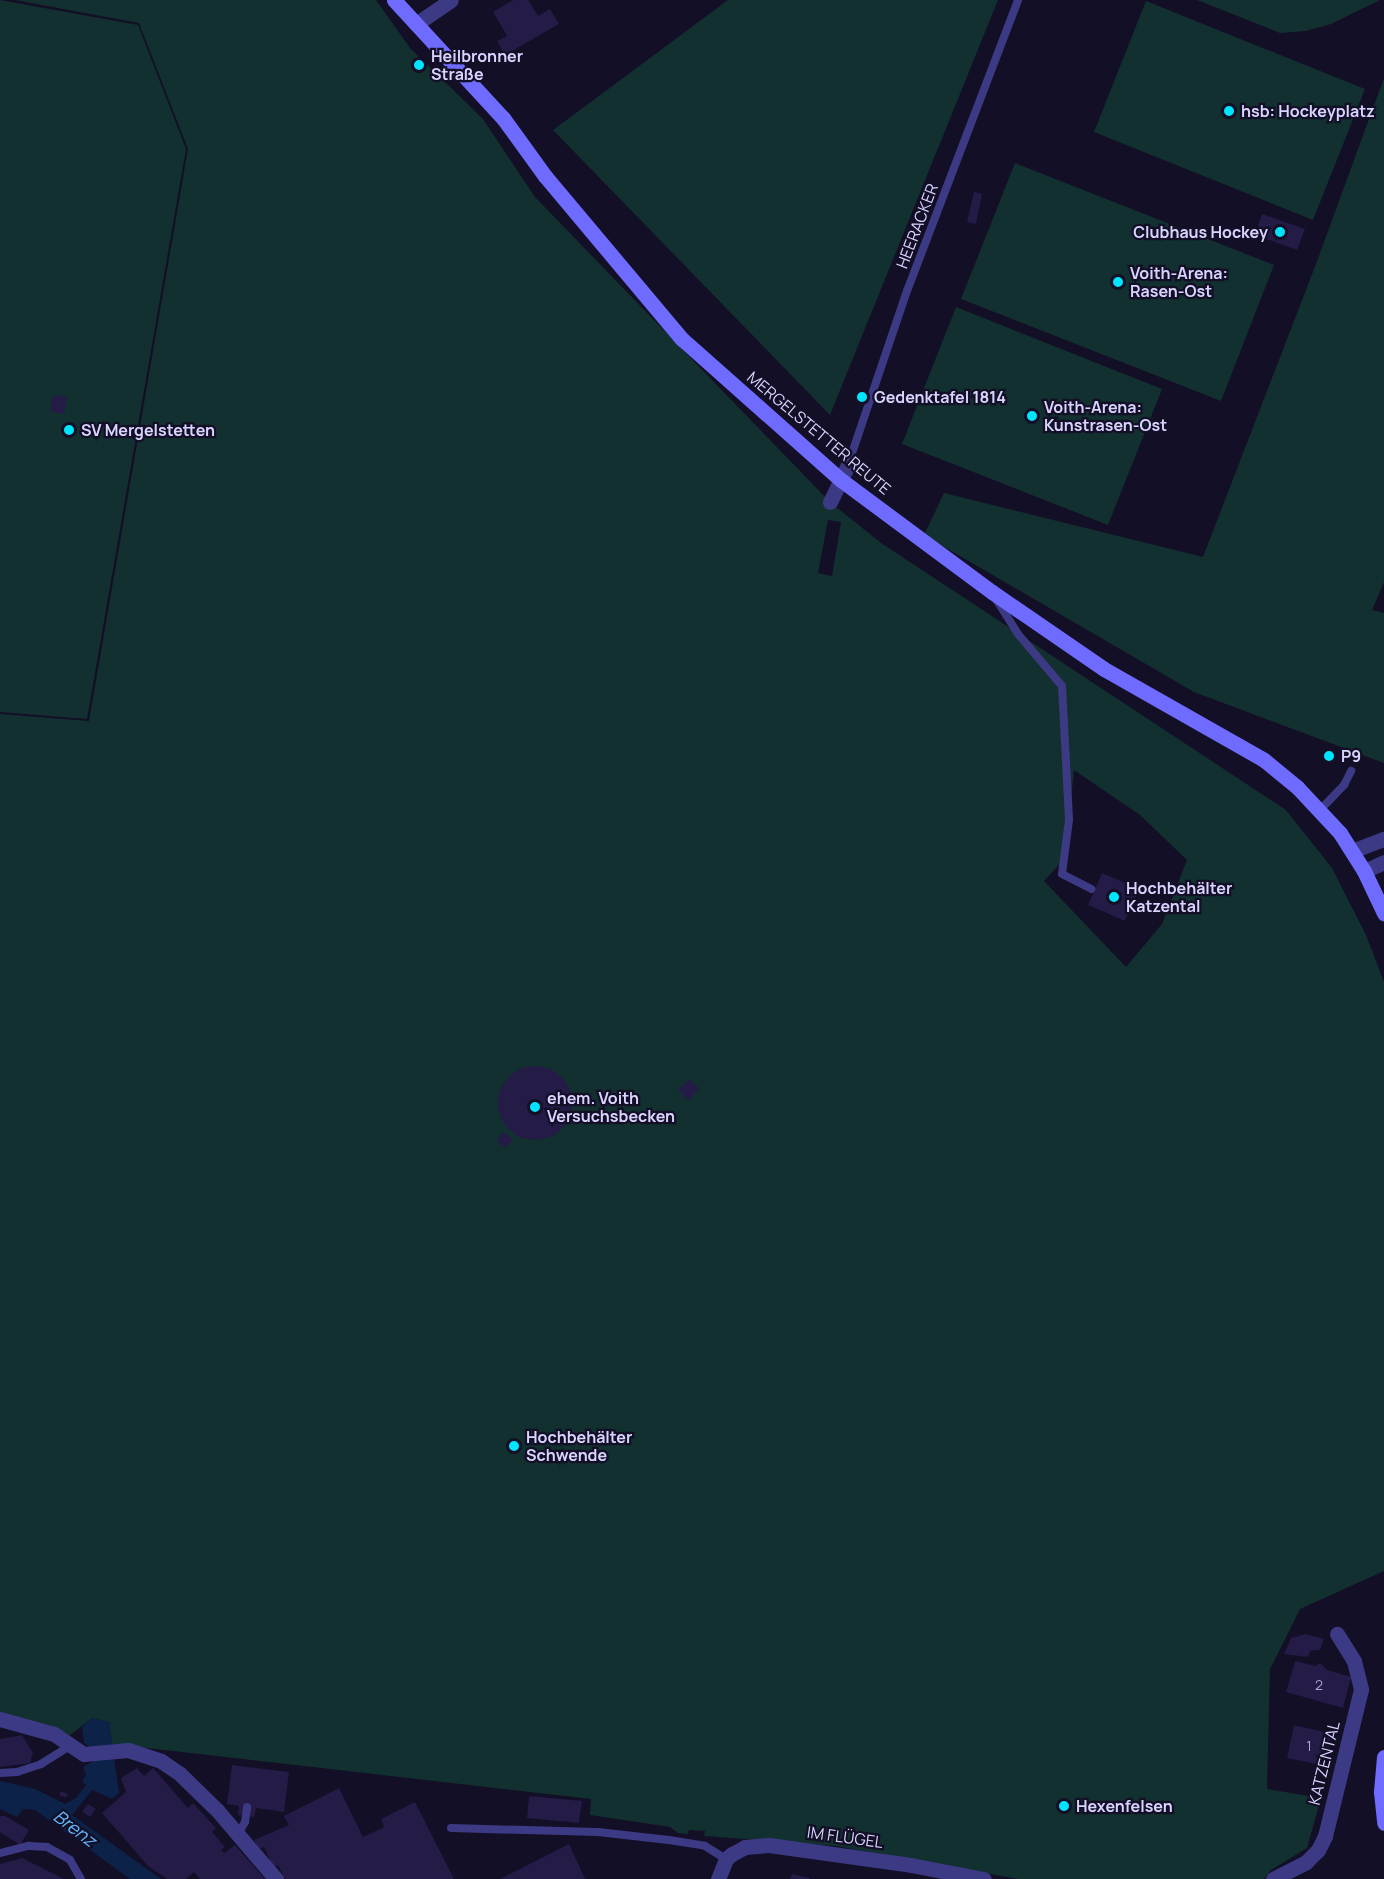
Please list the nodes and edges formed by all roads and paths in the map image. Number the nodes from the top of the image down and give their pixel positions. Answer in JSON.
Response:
{"nodes":[{"id":1,"x":394,"y":0,"type":"edge"},
{"id":2,"x":451,"y":0,"type":"edge"},
{"id":3,"x":1018,"y":0,"type":"edge"},
{"id":4,"x":416,"y":24,"type":"junction"},
{"id":5,"x":848,"y":465,"type":"joint"},
{"id":6,"x":841,"y":480,"type":"junction"},
{"id":7,"x":830,"y":502,"type":"dead end"},
{"id":8,"x":992,"y":592,"type":"junction"},
{"id":9,"x":1351,"y":771,"type":"dead end"},
{"id":10,"x":1320,"y":810,"type":"junction"},
{"id":11,"x":1384,"y":839,"type":"edge"},
{"id":12,"x":1352,"y":851,"type":"junction"},
{"id":13,"x":1384,"y":862,"type":"edge"},
{"id":14,"x":1364,"y":871,"type":"junction"},
{"id":15,"x":1091,"y":889,"type":"dead end"},
{"id":16,"x":1384,"y":913,"type":"edge"},
{"id":17,"x":1337,"y":1634,"type":"dead end"},
{"id":18,"x":0,"y":1719,"type":"edge"},
{"id":19,"x":71,"y":1745,"type":"junction"},
{"id":20,"x":1384,"y":1757,"type":"edge"},
{"id":21,"x":0,"y":1773,"type":"edge"},
{"id":22,"x":247,"y":1807,"type":"dead end"},
{"id":23,"x":1384,"y":1823,"type":"edge"},
{"id":24,"x":451,"y":1828,"type":"dead end"},
{"id":25,"x":238,"y":1834,"type":"junction"},
{"id":26,"x":0,"y":1853,"type":"edge"},
{"id":27,"x":726,"y":1859,"type":"junction"},
{"id":28,"x":81,"y":1879,"type":"edge"},
{"id":29,"x":276,"y":1879,"type":"edge"},
{"id":30,"x":718,"y":1879,"type":"edge"},
{"id":31,"x":984,"y":1879,"type":"edge"},
{"id":32,"x":1273,"y":1879,"type":"edge"}],
"edges":[{"from":1,"to":4,"type":"street","name":"MERGELSTETTER REUTE"},
{"from":2,"to":4,"type":"street"},
{"from":3,"to":5,"type":"lane","name":"HEERACKER"},
{"from":4,"to":6,"type":"street","name":"MERGELSTETTER REUTE"},
{"from":5,"to":6,"type":"street"},
{"from":6,"to":7,"type":"street"},
{"from":6,"to":8,"type":"street","name":"MERGELSTETTER REUTE"},
{"from":8,"to":10,"type":"street","name":"MERGELSTETTER REUTE"},
{"from":8,"to":15,"type":"lane"},
{"from":9,"to":10,"type":"lane"},
{"from":10,"to":12,"type":"street","name":"MERGELSTETTER REUTE"},
{"from":11,"to":12,"type":"street"},
{"from":12,"to":14,"type":"street"},
{"from":13,"to":14,"type":"street"},
{"from":14,"to":16,"type":"street"},
{"from":17,"to":32,"type":"street","name":"KATZENTAL"},
{"from":18,"to":19,"type":"street"},
{"from":19,"to":21,"type":"lane"},
{"from":19,"to":25,"type":"street"},
{"from":20,"to":23,"type":"street"},
{"from":22,"to":25,"type":"lane"},
{"from":24,"to":27,"type":"lane"},
{"from":25,"to":29,"type":"street"},
{"from":26,"to":28,"type":"lane"},
{"from":27,"to":30,"type":"street"},
{"from":27,"to":31,"type":"street","name":"IM FLÜGEL"}]}
